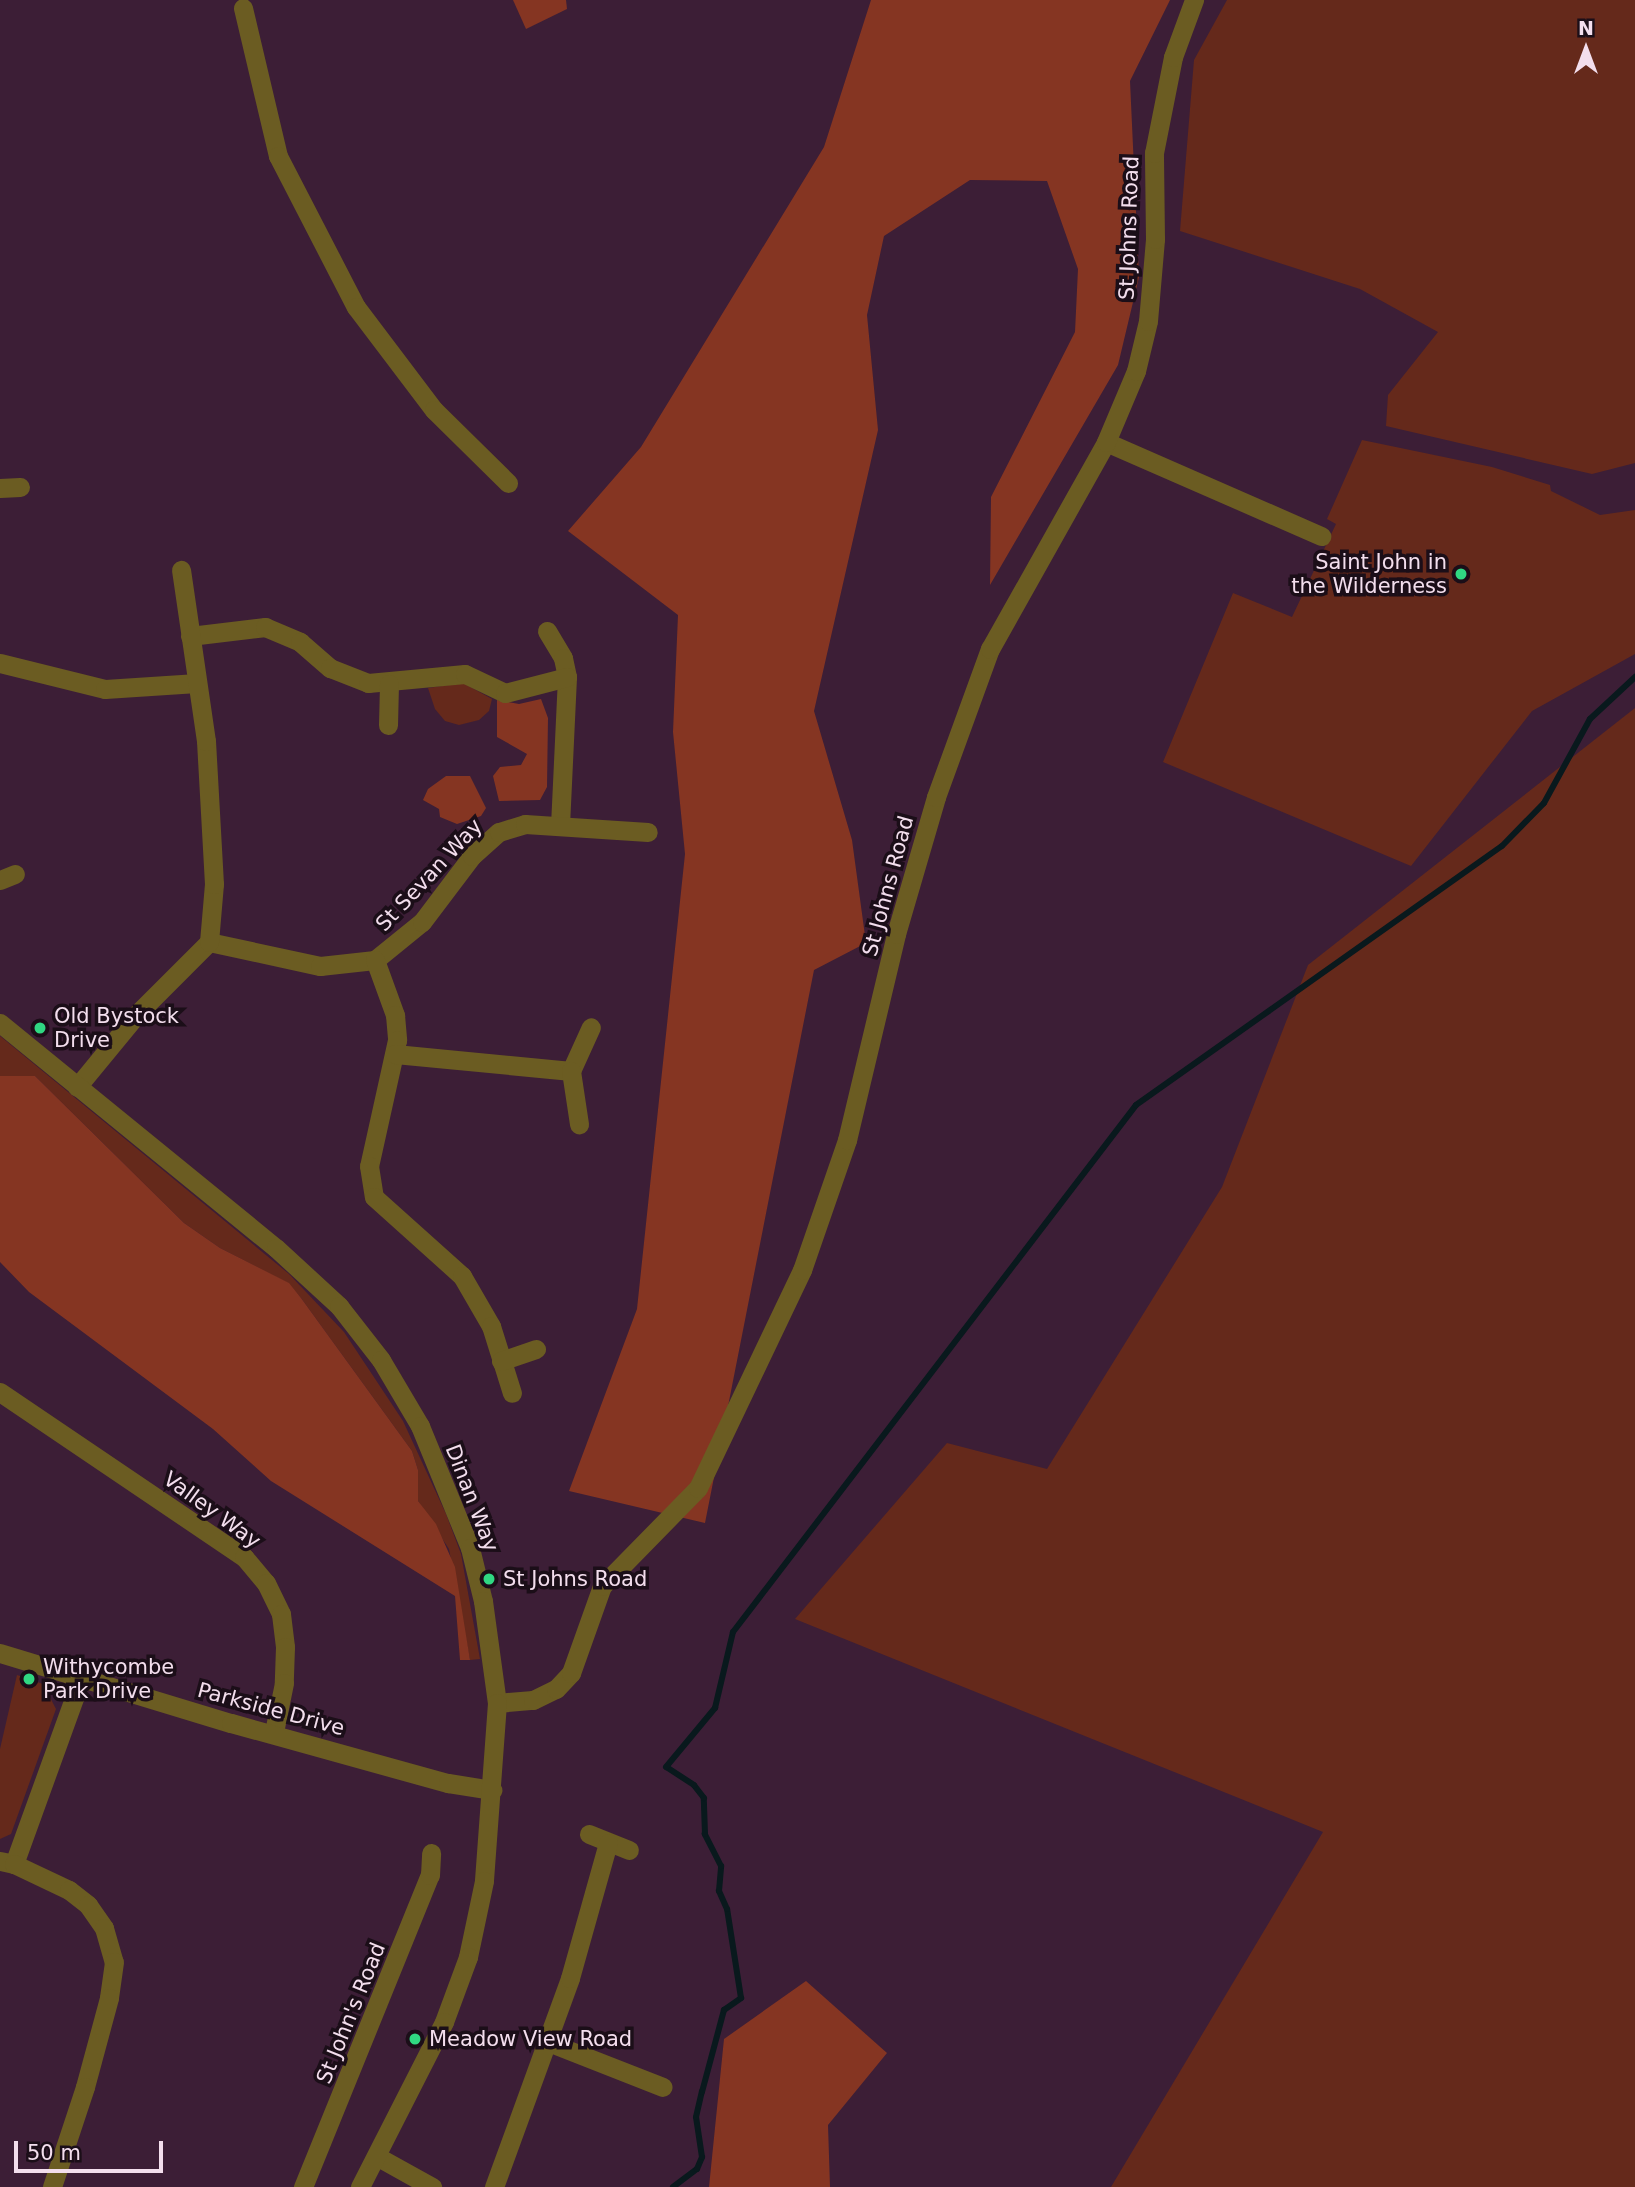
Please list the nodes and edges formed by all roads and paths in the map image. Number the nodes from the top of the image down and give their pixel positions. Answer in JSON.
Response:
{"nodes":[{"id":1,"x":1194,"y":0,"type":"edge"},
{"id":2,"x":243,"y":8,"type":"dead end"},
{"id":3,"x":1106,"y":442,"type":"junction"},
{"id":4,"x":508,"y":483,"type":"dead end"},
{"id":5,"x":1321,"y":536,"type":"dead end"},
{"id":6,"x":181,"y":570,"type":"dead end"},
{"id":7,"x":547,"y":631,"type":"dead end"},
{"id":8,"x":190,"y":636,"type":"junction"},
{"id":9,"x":0,"y":663,"type":"edge"},
{"id":10,"x":567,"y":677,"type":"junction"},
{"id":11,"x":197,"y":683,"type":"junction"},
{"id":12,"x":389,"y":684,"type":"junction"},
{"id":13,"x":388,"y":726,"type":"dead end"},
{"id":14,"x":560,"y":825,"type":"junction"},
{"id":15,"x":648,"y":832,"type":"dead end"},
{"id":16,"x":209,"y":942,"type":"junction"},
{"id":17,"x":375,"y":960,"type":"junction"},
{"id":18,"x":0,"y":1023,"type":"edge"},
{"id":19,"x":591,"y":1027,"type":"dead end"},
{"id":20,"x":395,"y":1054,"type":"junction"},
{"id":21,"x":571,"y":1071,"type":"junction"},
{"id":22,"x":78,"y":1087,"type":"junction"},
{"id":23,"x":579,"y":1124,"type":"dead end"},
{"id":24,"x":536,"y":1349,"type":"dead end"},
{"id":25,"x":502,"y":1361,"type":"junction"},
{"id":26,"x":0,"y":1392,"type":"edge"},
{"id":27,"x":512,"y":1393,"type":"dead end"},
{"id":28,"x":0,"y":1653,"type":"edge"},
{"id":29,"x":81,"y":1679,"type":"junction"},
{"id":30,"x":497,"y":1703,"type":"junction"},
{"id":31,"x":274,"y":1732,"type":"junction"},
{"id":32,"x":492,"y":1790,"type":"junction"},
{"id":33,"x":589,"y":1833,"type":"dead end"},
{"id":34,"x":608,"y":1843,"type":"junction"},
{"id":35,"x":629,"y":1850,"type":"dead end"},
{"id":36,"x":431,"y":1853,"type":"dead end"},
{"id":37,"x":7,"y":1862,"type":"edge"},
{"id":38,"x":548,"y":2042,"type":"junction"},
{"id":39,"x":663,"y":2087,"type":"dead end"},
{"id":40,"x":378,"y":2157,"type":"junction"},
{"id":41,"x":52,"y":2187,"type":"edge"},
{"id":42,"x":303,"y":2187,"type":"edge"},
{"id":43,"x":360,"y":2187,"type":"edge"},
{"id":44,"x":432,"y":2187,"type":"edge"},
{"id":45,"x":494,"y":2187,"type":"edge"}],
"edges":[{"from":1,"to":3,"type":"street","name":"St Johns Road"},
{"from":2,"to":4,"type":"street"},
{"from":3,"to":5,"type":"street"},
{"from":3,"to":30,"type":"street","name":"St Johns Road"},
{"from":6,"to":8,"type":"street"},
{"from":7,"to":10,"type":"street"},
{"from":8,"to":11,"type":"street"},
{"from":8,"to":12,"type":"street"},
{"from":9,"to":11,"type":"street"},
{"from":10,"to":12,"type":"street"},
{"from":10,"to":14,"type":"street"},
{"from":11,"to":16,"type":"street"},
{"from":12,"to":13,"type":"street"},
{"from":14,"to":15,"type":"street","name":"St Sevan Way"},
{"from":14,"to":17,"type":"street","name":"St Sevan Way"},
{"from":16,"to":17,"type":"street","name":"St Sevan Way"},
{"from":16,"to":22,"type":"street"},
{"from":17,"to":20,"type":"street"},
{"from":18,"to":22,"type":"street","name":"Dinan Way"},
{"from":19,"to":21,"type":"street"},
{"from":20,"to":21,"type":"street"},
{"from":20,"to":25,"type":"street"},
{"from":21,"to":23,"type":"street"},
{"from":22,"to":30,"type":"street","name":"Dinan Way"},
{"from":24,"to":25,"type":"street"},
{"from":25,"to":27,"type":"street"},
{"from":26,"to":31,"type":"street","name":"Valley Way"},
{"from":28,"to":29,"type":"street","name":"Parkside Drive"},
{"from":29,"to":31,"type":"street","name":"Parkside Drive"},
{"from":29,"to":37,"type":"street"},
{"from":30,"to":32,"type":"street","name":"Dinan Way"},
{"from":31,"to":32,"type":"street","name":"Parkside Drive"},
{"from":32,"to":40,"type":"street","name":"Dinan Way"},
{"from":33,"to":34,"type":"street"},
{"from":34,"to":35,"type":"street"},
{"from":34,"to":38,"type":"street"},
{"from":36,"to":42,"type":"street","name":"St John's Road"},
{"from":37,"to":41,"type":"street"},
{"from":38,"to":39,"type":"street"},
{"from":38,"to":45,"type":"street"},
{"from":40,"to":43,"type":"street","name":"Dinan Way"},
{"from":40,"to":44,"type":"street"}]}
